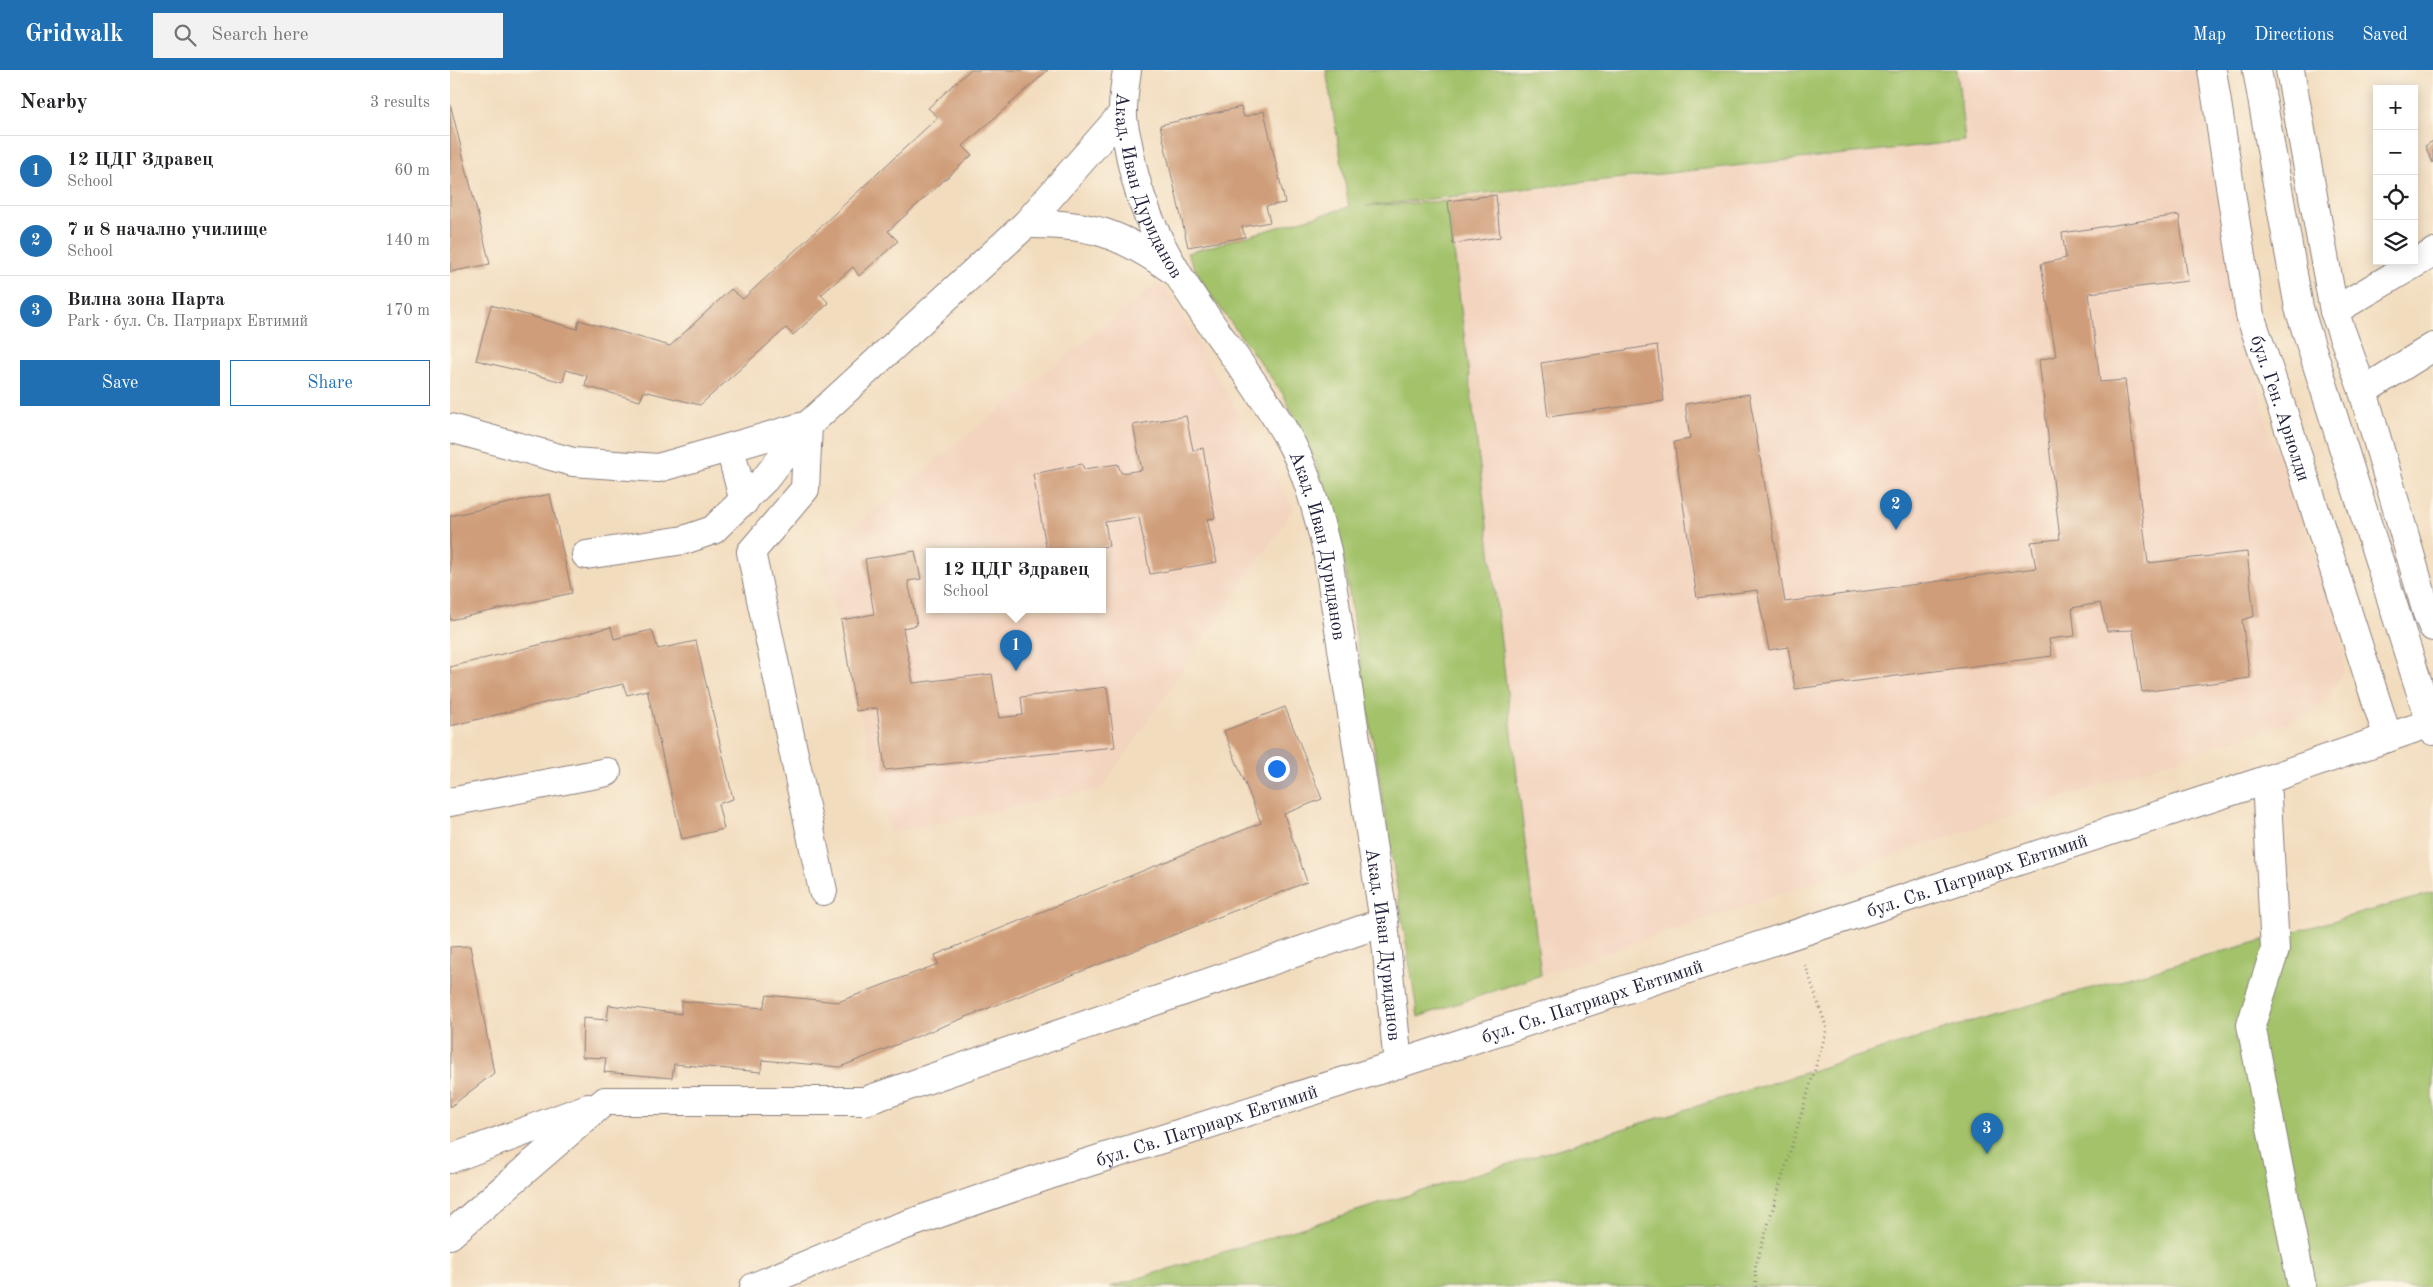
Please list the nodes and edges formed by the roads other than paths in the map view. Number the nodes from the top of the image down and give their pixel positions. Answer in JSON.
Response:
{"nodes":[{"id":1,"x":1126,"y":70,"type":"edge"},
{"id":2,"x":2212,"y":70,"type":"edge"},
{"id":3,"x":2257,"y":70,"type":"edge"},
{"id":4,"x":2290,"y":70,"type":"edge"},
{"id":5,"x":1122,"y":113,"type":"junction"},
{"id":6,"x":1026,"y":224,"type":"junction"},
{"id":7,"x":2433,"y":254,"type":"edge"},
{"id":8,"x":1175,"y":272,"type":"junction"},
{"id":9,"x":2334,"y":311,"type":"junction"},
{"id":10,"x":2433,"y":347,"type":"edge"},
{"id":11,"x":2363,"y":391,"type":"junction"},
{"id":12,"x":808,"y":426,"type":"junction"},
{"id":13,"x":450,"y":428,"type":"edge"},
{"id":14,"x":730,"y":448,"type":"junction"},
{"id":15,"x":744,"y":502,"type":"junction"},
{"id":16,"x":586,"y":555,"type":"dead end"},
{"id":17,"x":2433,"y":627,"type":"edge"},
{"id":18,"x":2405,"y":641,"type":"junction"},
{"id":19,"x":2432,"y":725,"type":"edge"},
{"id":20,"x":2388,"y":738,"type":"junction"},
{"id":21,"x":607,"y":772,"type":"dead end"},
{"id":22,"x":2266,"y":780,"type":"junction"},
{"id":23,"x":450,"y":802,"type":"edge"},
{"id":24,"x":823,"y":891,"type":"dead end"},
{"id":25,"x":1384,"y":922,"type":"junction"},
{"id":26,"x":1398,"y":1064,"type":"junction"},
{"id":27,"x":605,"y":1101,"type":"junction"},
{"id":28,"x":450,"y":1159,"type":"edge"},
{"id":29,"x":450,"y":1235,"type":"edge"},
{"id":30,"x":754,"y":1287,"type":"edge"},
{"id":31,"x":2302,"y":1287,"type":"edge"}],
"edges":[{"from":1,"to":5,"type":"street","name":"Акад. Иван Дуриданов"},
{"from":2,"to":20,"type":"street","name":"бул. Ген. Арнолди"},
{"from":3,"to":18,"type":"street"},
{"from":4,"to":9,"type":"street"},
{"from":5,"to":6,"type":"street"},
{"from":5,"to":8,"type":"street","name":"Акад. Иван Дуриданов"},
{"from":6,"to":8,"type":"street"},
{"from":6,"to":12,"type":"street"},
{"from":7,"to":9,"type":"street"},
{"from":8,"to":25,"type":"street","name":"Акад. Иван Дуриданов"},
{"from":9,"to":11,"type":"street"},
{"from":10,"to":11,"type":"street"},
{"from":11,"to":17,"type":"street"},
{"from":12,"to":14,"type":"street"},
{"from":12,"to":15,"type":"street"},
{"from":12,"to":24,"type":"street"},
{"from":13,"to":14,"type":"street"},
{"from":14,"to":15,"type":"street"},
{"from":15,"to":16,"type":"street"},
{"from":17,"to":18,"type":"street"},
{"from":18,"to":19,"type":"street"},
{"from":19,"to":20,"type":"street","name":"бул. Св. Патриарх Евтимий"},
{"from":20,"to":22,"type":"street","name":"бул. Св. Патриарх Евтимий"},
{"from":21,"to":23,"type":"street"},
{"from":22,"to":26,"type":"street","name":"бул. Св. Патриарх Евтимий"},
{"from":22,"to":31,"type":"street"},
{"from":25,"to":26,"type":"street","name":"Акад. Иван Дуриданов"},
{"from":25,"to":27,"type":"street"},
{"from":26,"to":30,"type":"street","name":"бул. Св. Патриарх Евтимий"},
{"from":27,"to":28,"type":"street"},
{"from":27,"to":29,"type":"street"}]}
